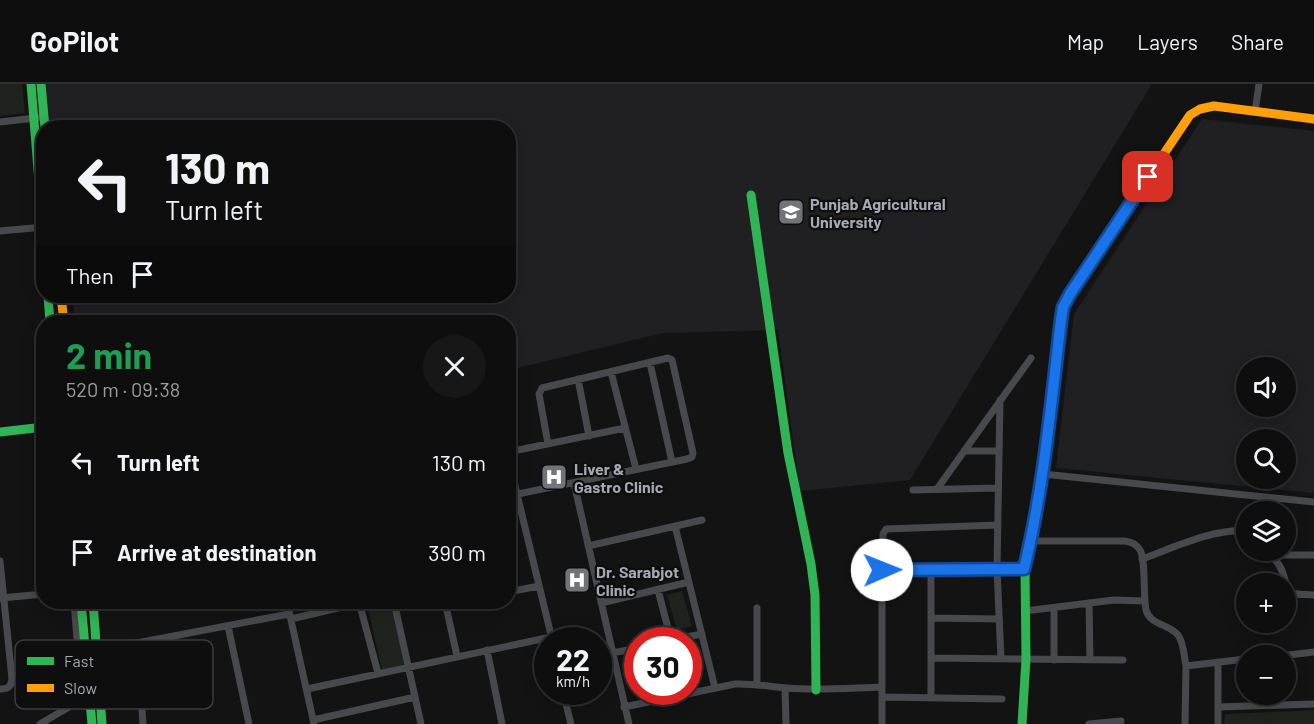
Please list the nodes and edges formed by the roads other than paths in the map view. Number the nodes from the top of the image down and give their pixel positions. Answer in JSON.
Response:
{"nodes":[{"id":1,"x":31,"y":84,"type":"edge"},
{"id":2,"x":41,"y":84,"type":"edge"},
{"id":3,"x":1258,"y":84,"type":"edge"},
{"id":4,"x":1255,"y":112,"type":"junction"},
{"id":5,"x":44,"y":117,"type":"junction"},
{"id":6,"x":1314,"y":117,"type":"edge"},
{"id":7,"x":34,"y":118,"type":"junction"},
{"id":8,"x":44,"y":120,"type":"edge"},
{"id":9,"x":0,"y":122,"type":"edge"},
{"id":10,"x":36,"y":142,"type":"edge"},
{"id":11,"x":751,"y":195,"type":"dead end"},
{"id":12,"x":36,"y":228,"type":"edge"},
{"id":13,"x":0,"y":231,"type":"edge"},
{"id":14,"x":1031,"y":358,"type":"dead end"},
{"id":15,"x":650,"y":363,"type":"junction"},
{"id":16,"x":611,"y":372,"type":"junction"},
{"id":17,"x":578,"y":379,"type":"junction"},
{"id":18,"x":1000,"y":400,"type":"junction"},
{"id":19,"x":36,"y":428,"type":"edge"},
{"id":20,"x":626,"y":428,"type":"junction"},
{"id":21,"x":0,"y":432,"type":"edge"},
{"id":22,"x":589,"y":436,"type":"junction"},
{"id":23,"x":548,"y":444,"type":"junction"},
{"id":24,"x":516,"y":450,"type":"edge"},
{"id":25,"x":964,"y":451,"type":"junction"},
{"id":26,"x":999,"y":451,"type":"junction"},
{"id":27,"x":672,"y":462,"type":"junction"},
{"id":28,"x":636,"y":469,"type":"junction"},
{"id":29,"x":1043,"y":474,"type":"junction"},
{"id":30,"x":574,"y":483,"type":"junction"},
{"id":31,"x":999,"y":488,"type":"junction"},
{"id":32,"x":937,"y":489,"type":"junction"},
{"id":33,"x":516,"y":490,"type":"edge"},
{"id":34,"x":913,"y":490,"type":"dead end"},
{"id":35,"x":517,"y":494,"type":"junction"},
{"id":36,"x":1314,"y":502,"type":"edge"},
{"id":37,"x":702,"y":520,"type":"dead end"},
{"id":38,"x":998,"y":525,"type":"junction"},
{"id":39,"x":675,"y":526,"type":"junction"},
{"id":40,"x":1236,"y":531,"type":"edge"},
{"id":41,"x":1031,"y":541,"type":"junction"},
{"id":42,"x":588,"y":546,"type":"junction"},
{"id":43,"x":1296,"y":555,"type":"edge"},
{"id":44,"x":1314,"y":555,"type":"edge"},
{"id":45,"x":1142,"y":559,"type":"junction"},
{"id":46,"x":0,"y":561,"type":"edge"},
{"id":47,"x":1276,"y":561,"type":"edge"},
{"id":48,"x":931,"y":569,"type":"junction"},
{"id":49,"x":997,"y":569,"type":"junction"},
{"id":50,"x":1024,"y":569,"type":"junction"},
{"id":51,"x":882,"y":570,"type":"junction"},
{"id":52,"x":689,"y":582,"type":"junction"},
{"id":53,"x":539,"y":586,"type":"junction"},
{"id":54,"x":516,"y":590,"type":"edge"},
{"id":55,"x":658,"y":590,"type":"junction"},
{"id":56,"x":36,"y":595,"type":"edge"},
{"id":57,"x":1314,"y":595,"type":"edge"},
{"id":58,"x":2,"y":598,"type":"edge"},
{"id":59,"x":1145,"y":601,"type":"junction"},
{"id":60,"x":601,"y":603,"type":"junction"},
{"id":61,"x":1089,"y":603,"type":"junction"},
{"id":62,"x":756,"y":608,"type":"dead end"},
{"id":63,"x":1054,"y":608,"type":"junction"},
{"id":64,"x":75,"y":609,"type":"edge"},
{"id":65,"x":82,"y":609,"type":"edge"},
{"id":66,"x":94,"y":609,"type":"edge"},
{"id":67,"x":288,"y":609,"type":"edge"},
{"id":68,"x":326,"y":609,"type":"edge"},
{"id":69,"x":363,"y":609,"type":"edge"},
{"id":70,"x":396,"y":609,"type":"edge"},
{"id":71,"x":447,"y":609,"type":"edge"},
{"id":72,"x":1025,"y":611,"type":"junction"},
{"id":73,"x":290,"y":616,"type":"junction"},
{"id":74,"x":931,"y":618,"type":"junction"},
{"id":75,"x":999,"y":619,"type":"junction"},
{"id":76,"x":228,"y":626,"type":"junction"},
{"id":77,"x":549,"y":627,"type":"edge"},
{"id":78,"x":606,"y":627,"type":"edge"},
{"id":79,"x":668,"y":627,"type":"edge"},
{"id":80,"x":700,"y":627,"type":"edge"},
{"id":81,"x":702,"y":634,"type":"edge"},
{"id":82,"x":77,"y":640,"type":"edge"},
{"id":83,"x":85,"y":640,"type":"edge"},
{"id":84,"x":96,"y":640,"type":"edge"},
{"id":85,"x":153,"y":640,"type":"edge"},
{"id":86,"x":534,"y":642,"type":"edge"},
{"id":87,"x":487,"y":650,"type":"junction"},
{"id":88,"x":624,"y":651,"type":"edge"},
{"id":89,"x":1314,"y":652,"type":"edge"},
{"id":90,"x":612,"y":653,"type":"joint"},
{"id":91,"x":1296,"y":654,"type":"edge"},
{"id":92,"x":457,"y":656,"type":"junction"},
{"id":93,"x":931,"y":658,"type":"junction"},
{"id":94,"x":1001,"y":659,"type":"junction"},
{"id":95,"x":1026,"y":660,"type":"junction"},
{"id":96,"x":1054,"y":660,"type":"junction"},
{"id":97,"x":1090,"y":660,"type":"junction"},
{"id":98,"x":1123,"y":660,"type":"dead end"},
{"id":99,"x":1236,"y":660,"type":"edge"},
{"id":100,"x":1218,"y":662,"type":"junction"},
{"id":101,"x":1186,"y":666,"type":"junction"},
{"id":102,"x":408,"y":667,"type":"junction"},
{"id":103,"x":378,"y":673,"type":"junction"},
{"id":104,"x":757,"y":685,"type":"junction"},
{"id":105,"x":882,"y":687,"type":"junction"},
{"id":106,"x":715,"y":688,"type":"junction"},
{"id":107,"x":785,"y":688,"type":"junction"},
{"id":108,"x":0,"y":689,"type":"edge"},
{"id":109,"x":307,"y":689,"type":"junction"},
{"id":110,"x":816,"y":690,"type":"junction"},
{"id":111,"x":415,"y":697,"type":"junction"},
{"id":112,"x":882,"y":698,"type":"junction"},
{"id":113,"x":931,"y":698,"type":"junction"},
{"id":114,"x":1002,"y":699,"type":"dead end"},
{"id":115,"x":1314,"y":704,"type":"edge"},
{"id":116,"x":567,"y":705,"type":"edge"},
{"id":117,"x":624,"y":707,"type":"junction"},
{"id":118,"x":1218,"y":707,"type":"junction"},
{"id":119,"x":66,"y":709,"type":"edge"},
{"id":120,"x":91,"y":709,"type":"edge"},
{"id":121,"x":101,"y":709,"type":"edge"},
{"id":122,"x":142,"y":709,"type":"edge"},
{"id":123,"x":1121,"y":721,"type":"dead end"},
{"id":124,"x":314,"y":722,"type":"edge"},
{"id":125,"x":41,"y":724,"type":"edge"},
{"id":126,"x":92,"y":724,"type":"edge"},
{"id":127,"x":102,"y":724,"type":"edge"},
{"id":128,"x":143,"y":724,"type":"edge"},
{"id":129,"x":249,"y":724,"type":"edge"},
{"id":130,"x":421,"y":724,"type":"edge"},
{"id":131,"x":502,"y":724,"type":"edge"},
{"id":132,"x":571,"y":724,"type":"edge"},
{"id":133,"x":629,"y":724,"type":"edge"},
{"id":134,"x":786,"y":724,"type":"edge"},
{"id":135,"x":882,"y":724,"type":"edge"},
{"id":136,"x":1022,"y":724,"type":"edge"},
{"id":137,"x":1089,"y":724,"type":"edge"},
{"id":138,"x":1185,"y":724,"type":"edge"},
{"id":139,"x":1218,"y":724,"type":"edge"}],
"edges":[{"from":1,"to":7,"type":"street"},
{"from":2,"to":5,"type":"street"},
{"from":3,"to":4,"type":"street"},
{"from":4,"to":6,"type":"street"},
{"from":4,"to":29,"type":"street"},
{"from":5,"to":7,"type":"street"},
{"from":5,"to":8,"type":"street"},
{"from":7,"to":9,"type":"street"},
{"from":7,"to":10,"type":"street"},
{"from":11,"to":110,"type":"street"},
{"from":12,"to":13,"type":"street"},
{"from":14,"to":18,"type":"street"},
{"from":15,"to":16,"type":"street"},
{"from":15,"to":27,"type":"street"},
{"from":15,"to":27,"type":"street"},
{"from":16,"to":17,"type":"street"},
{"from":16,"to":20,"type":"street"},
{"from":17,"to":22,"type":"street"},
{"from":17,"to":23,"type":"street"},
{"from":18,"to":25,"type":"street"},
{"from":18,"to":26,"type":"street"},
{"from":19,"to":21,"type":"street"},
{"from":20,"to":22,"type":"street"},
{"from":20,"to":28,"type":"street"},
{"from":22,"to":23,"type":"street"},
{"from":23,"to":24,"type":"street"},
{"from":25,"to":26,"type":"street"},
{"from":25,"to":32,"type":"street"},
{"from":26,"to":31,"type":"street"},
{"from":27,"to":28,"type":"street"},
{"from":28,"to":30,"type":"street"},
{"from":29,"to":36,"type":"street"},
{"from":29,"to":41,"type":"street"},
{"from":30,"to":35,"type":"street"},
{"from":30,"to":42,"type":"street"},
{"from":31,"to":32,"type":"street"},
{"from":31,"to":38,"type":"street"},
{"from":32,"to":34,"type":"street"},
{"from":33,"to":35,"type":"street"},
{"from":35,"to":53,"type":"street"},
{"from":37,"to":39,"type":"street"},
{"from":38,"to":49,"type":"street"},
{"from":38,"to":51,"type":"street"},
{"from":39,"to":42,"type":"street"},
{"from":39,"to":52,"type":"street"},
{"from":40,"to":45,"type":"street"},
{"from":41,"to":45,"type":"street"},
{"from":41,"to":50,"type":"street"},
{"from":42,"to":60,"type":"street"},
{"from":43,"to":44,"type":"street"},
{"from":45,"to":59,"type":"street"},
{"from":46,"to":58,"type":"street"},
{"from":47,"to":57,"type":"street"},
{"from":48,"to":49,"type":"street"},
{"from":48,"to":51,"type":"street"},
{"from":48,"to":74,"type":"street"},
{"from":49,"to":50,"type":"street"},
{"from":49,"to":75,"type":"street"},
{"from":50,"to":72,"type":"street"},
{"from":51,"to":105,"type":"street"},
{"from":52,"to":55,"type":"street"},
{"from":52,"to":80,"type":"street"},
{"from":53,"to":54,"type":"street"},
{"from":53,"to":77,"type":"street"},
{"from":55,"to":60,"type":"street"},
{"from":55,"to":79,"type":"street"},
{"from":56,"to":58,"type":"street"},
{"from":58,"to":108,"type":"street"},
{"from":59,"to":61,"type":"street"},
{"from":59,"to":101,"type":"street"},
{"from":60,"to":78,"type":"street"},
{"from":61,"to":63,"type":"street"},
{"from":61,"to":97,"type":"street"},
{"from":62,"to":104,"type":"street"},
{"from":63,"to":72,"type":"street"},
{"from":63,"to":96,"type":"street"},
{"from":64,"to":82,"type":"street"},
{"from":65,"to":83,"type":"street"},
{"from":66,"to":84,"type":"street"},
{"from":67,"to":73,"type":"street"},
{"from":68,"to":73,"type":"street"},
{"from":69,"to":103,"type":"street"},
{"from":70,"to":102,"type":"street"},
{"from":71,"to":92,"type":"street"},
{"from":72,"to":95,"type":"street"},
{"from":73,"to":76,"type":"street"},
{"from":73,"to":109,"type":"street"},
{"from":74,"to":75,"type":"street"},
{"from":74,"to":93,"type":"street"},
{"from":75,"to":94,"type":"street"},
{"from":76,"to":85,"type":"street"},
{"from":76,"to":129,"type":"street"},
{"from":81,"to":106,"type":"street"},
{"from":86,"to":87,"type":"street"},
{"from":87,"to":92,"type":"street"},
{"from":87,"to":131,"type":"street"},
{"from":88,"to":90,"type":"street"},
{"from":89,"to":91,"type":"street"},
{"from":90,"to":117,"type":"street"},
{"from":92,"to":102,"type":"street"},
{"from":93,"to":94,"type":"street"},
{"from":93,"to":113,"type":"street"},
{"from":94,"to":95,"type":"street"},
{"from":95,"to":96,"type":"street"},
{"from":95,"to":136,"type":"street"},
{"from":96,"to":97,"type":"street"},
{"from":97,"to":98,"type":"street"},
{"from":99,"to":100,"type":"street"},
{"from":100,"to":101,"type":"street"},
{"from":100,"to":118,"type":"street"},
{"from":101,"to":138,"type":"street"},
{"from":102,"to":103,"type":"street"},
{"from":102,"to":111,"type":"street"},
{"from":103,"to":109,"type":"street"},
{"from":104,"to":106,"type":"street"},
{"from":104,"to":107,"type":"street"},
{"from":105,"to":110,"type":"street"},
{"from":105,"to":112,"type":"street"},
{"from":106,"to":117,"type":"street"},
{"from":107,"to":110,"type":"street"},
{"from":107,"to":134,"type":"street"},
{"from":109,"to":124,"type":"street"},
{"from":111,"to":124,"type":"street"},
{"from":111,"to":130,"type":"street"},
{"from":112,"to":113,"type":"street"},
{"from":112,"to":135,"type":"street"},
{"from":113,"to":114,"type":"street"},
{"from":115,"to":118,"type":"street"},
{"from":116,"to":132,"type":"street"},
{"from":117,"to":133,"type":"street"},
{"from":118,"to":139,"type":"street"},
{"from":119,"to":125,"type":"street"},
{"from":120,"to":126,"type":"street"},
{"from":121,"to":127,"type":"street"},
{"from":122,"to":128,"type":"street"},
{"from":123,"to":137,"type":"street"}]}
